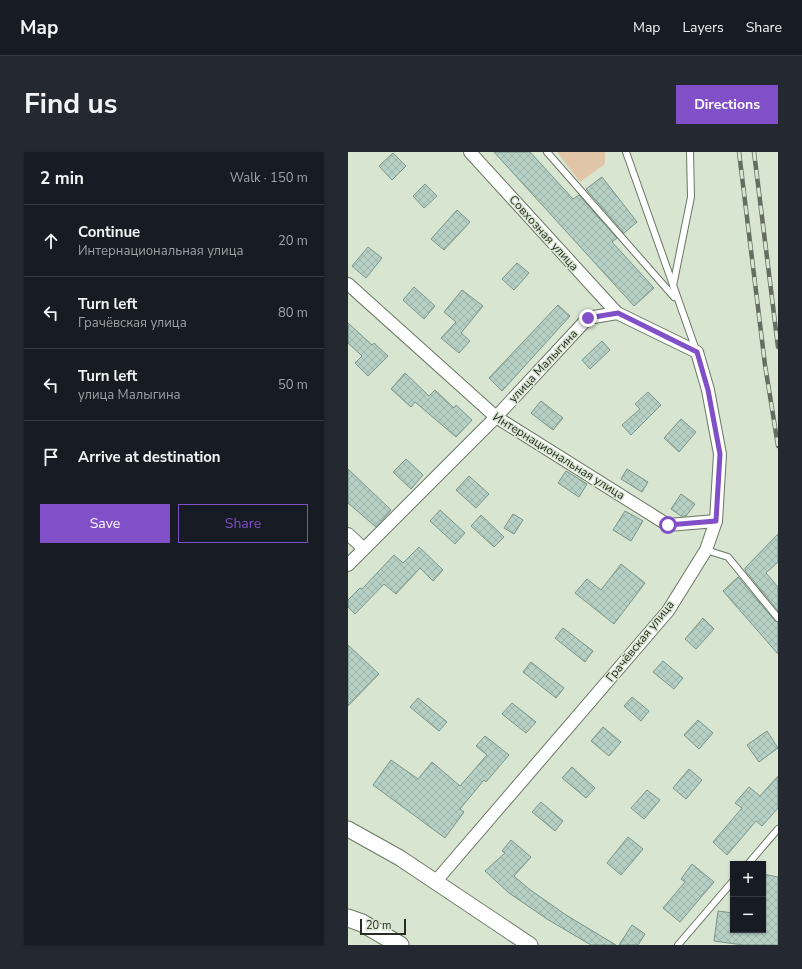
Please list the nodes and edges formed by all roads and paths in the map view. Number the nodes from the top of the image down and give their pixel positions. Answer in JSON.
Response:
{"nodes":[{"id":1,"x":470,"y":152,"type":"edge"},
{"id":2,"x":547,"y":152,"type":"edge"},
{"id":3,"x":626,"y":152,"type":"edge"},
{"id":4,"x":690,"y":152,"type":"edge"},
{"id":5,"x":348,"y":284,"type":"edge"},
{"id":6,"x":672,"y":288,"type":"junction"},
{"id":7,"x":677,"y":300,"type":"junction"},
{"id":8,"x":618,"y":313,"type":"junction"},
{"id":9,"x":697,"y":352,"type":"junction"},
{"id":10,"x":496,"y":417,"type":"junction"},
{"id":11,"x":716,"y":521,"type":"junction"},
{"id":12,"x":348,"y":534,"type":"edge"},
{"id":13,"x":363,"y":548,"type":"junction"},
{"id":14,"x":706,"y":550,"type":"junction"},
{"id":15,"x":348,"y":565,"type":"edge"},
{"id":16,"x":778,"y":618,"type":"edge"},
{"id":17,"x":778,"y":829,"type":"edge"},
{"id":18,"x":349,"y":830,"type":"edge"},
{"id":19,"x":751,"y":861,"type":"edge"},
{"id":20,"x":436,"y":881,"type":"junction"},
{"id":21,"x":730,"y":884,"type":"edge"},
{"id":22,"x":348,"y":910,"type":"edge"},
{"id":23,"x":355,"y":920,"type":"edge"},
{"id":24,"x":400,"y":945,"type":"edge"},
{"id":25,"x":530,"y":945,"type":"edge"},
{"id":26,"x":678,"y":945,"type":"edge"}],
"edges":[{"from":1,"to":8,"type":"street","name":"Совхозная улица"},
{"from":2,"to":7,"type":"lane"},
{"from":3,"to":6,"type":"lane"},
{"from":4,"to":6,"type":"lane"},
{"from":5,"to":10,"type":"street","name":"Интернациональная улица"},
{"from":6,"to":7,"type":"lane"},
{"from":7,"to":9,"type":"lane"},
{"from":8,"to":9,"type":"street"},
{"from":8,"to":10,"type":"street","name":"улица Малыгина"},
{"from":9,"to":11,"type":"street","name":"Грачёвская улица"},
{"from":10,"to":11,"type":"street","name":"Интернациональная улица"},
{"from":10,"to":13,"type":"street","name":"улица Малыгина"},
{"from":11,"to":14,"type":"street","name":"Грачёвская улица"},
{"from":12,"to":13,"type":"street"},
{"from":13,"to":15,"type":"street","name":"улица Малыгина"},
{"from":14,"to":16,"type":"lane"},
{"from":14,"to":20,"type":"street","name":"Грачёвская улица"},
{"from":17,"to":19,"type":"lane"},
{"from":18,"to":20,"type":"street"},
{"from":20,"to":25,"type":"street"},
{"from":21,"to":26,"type":"lane"},
{"from":22,"to":23,"type":"main road"},
{"from":23,"to":24,"type":"main road"}]}
